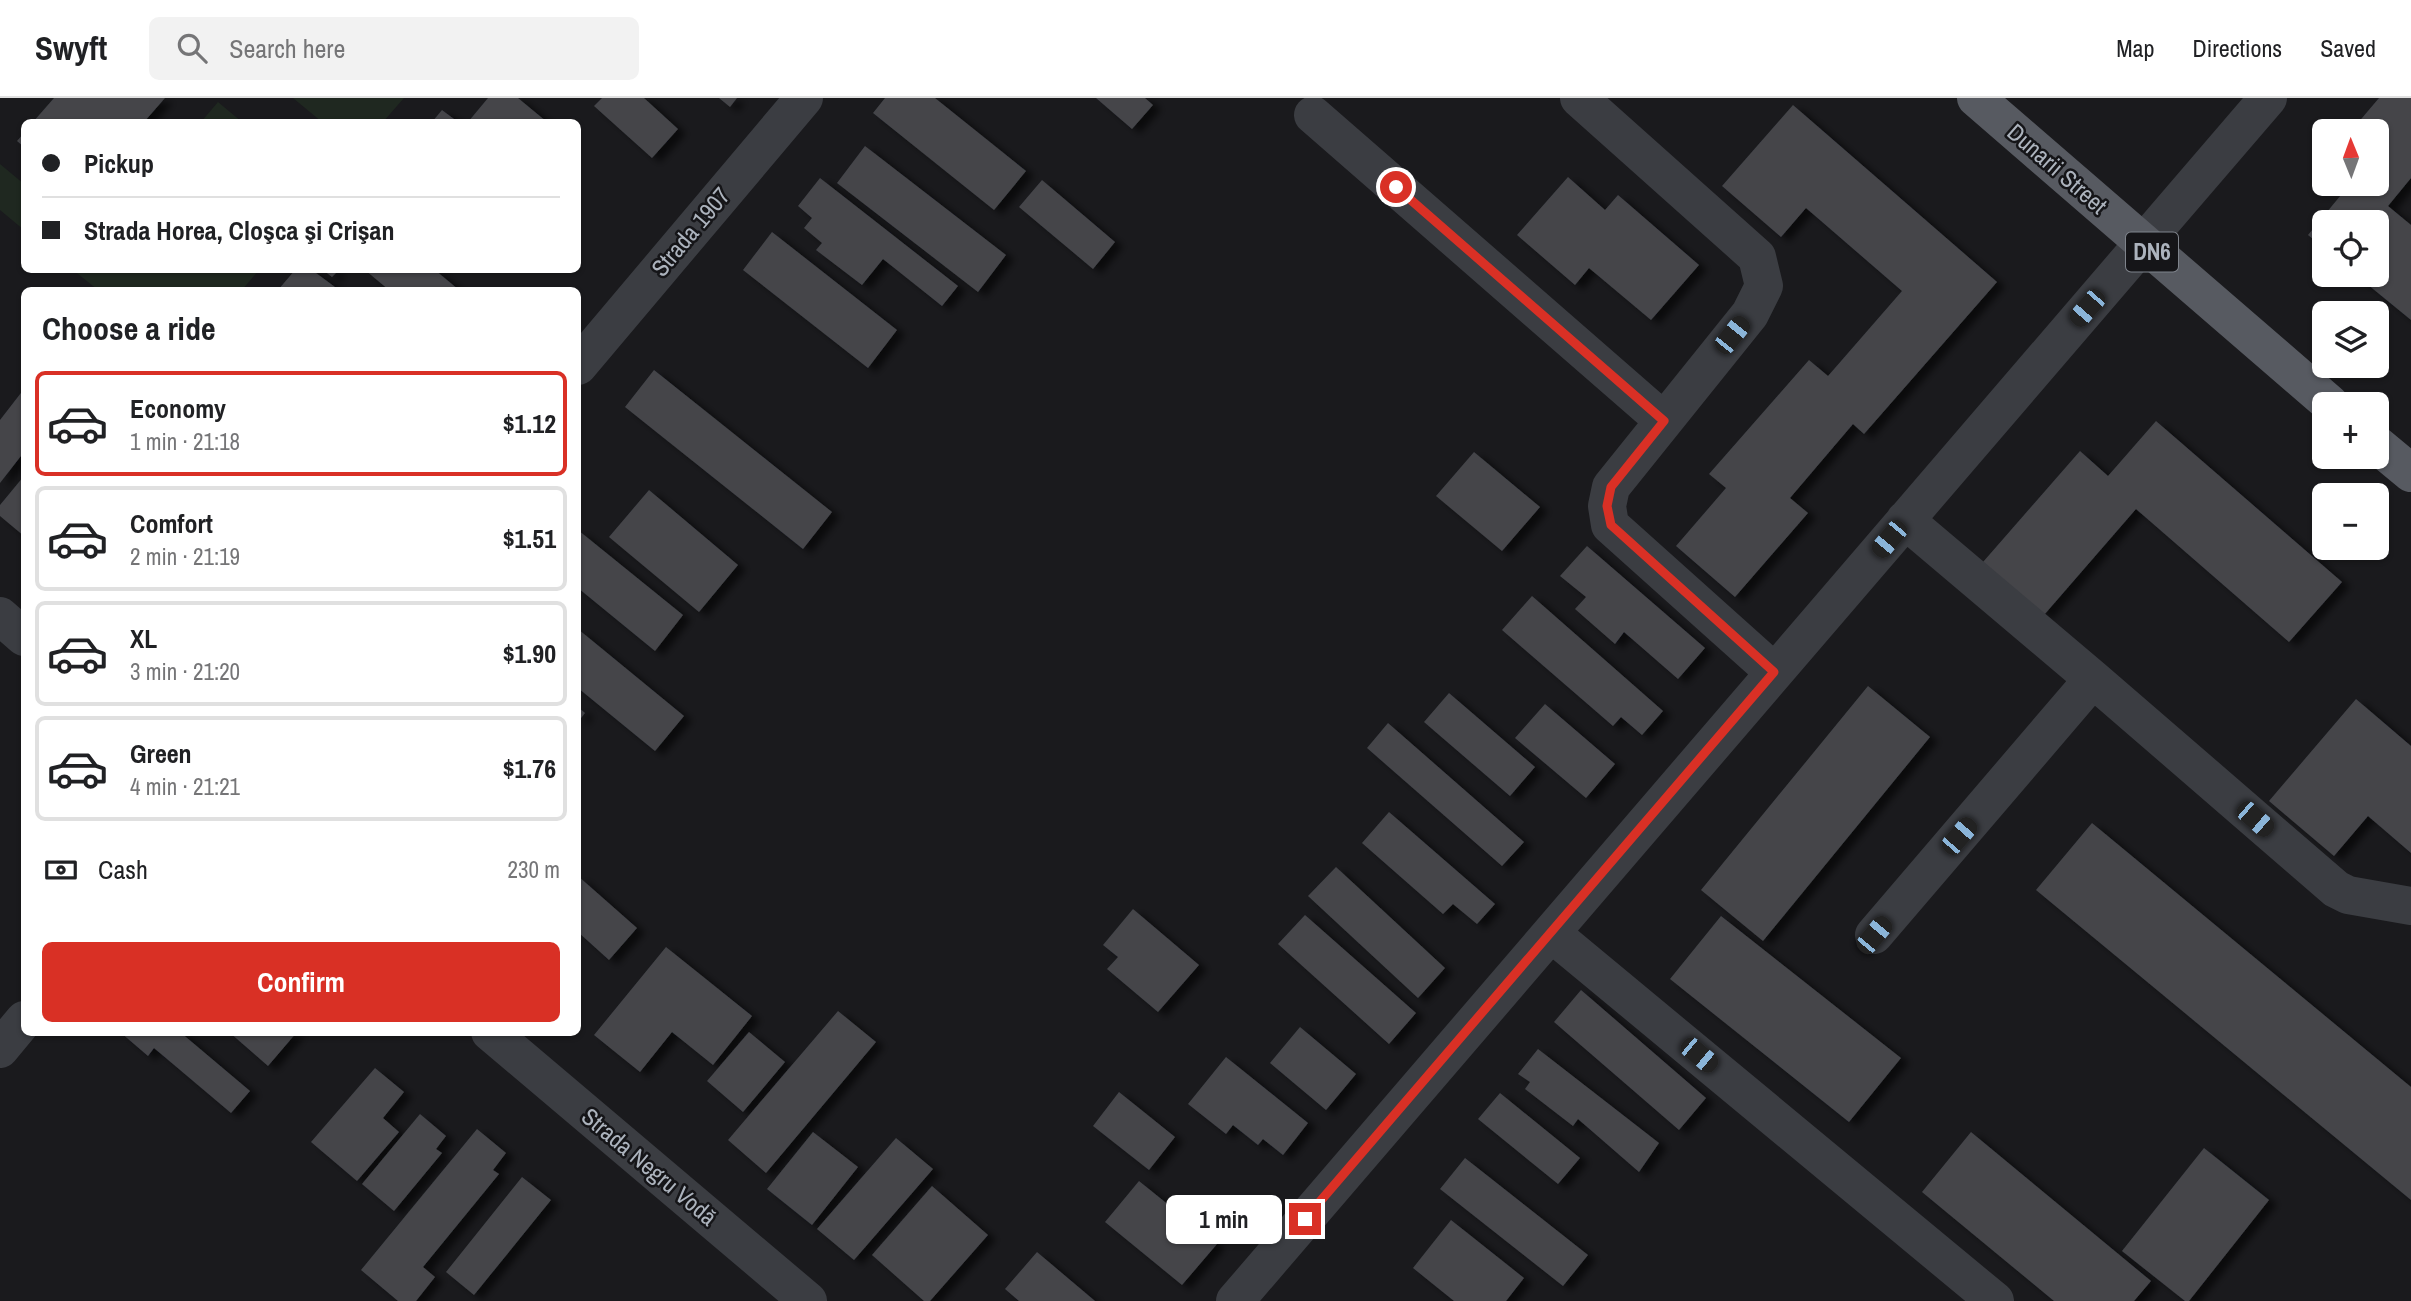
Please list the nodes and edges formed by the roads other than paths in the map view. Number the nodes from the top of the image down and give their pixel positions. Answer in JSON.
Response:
{"nodes":[{"id":1,"x":804,"y":98,"type":"edge"},
{"id":2,"x":1579,"y":98,"type":"edge"},
{"id":3,"x":1976,"y":98,"type":"edge"},
{"id":4,"x":2268,"y":98,"type":"edge"},
{"id":5,"x":1313,"y":115,"type":"dead end"},
{"id":6,"x":2142,"y":243,"type":"junction"},
{"id":7,"x":581,"y":362,"type":"edge"},
{"id":8,"x":2316,"y":392,"type":"edge"},
{"id":9,"x":1664,"y":421,"type":"junction"},
{"id":10,"x":2389,"y":455,"type":"edge"},
{"id":11,"x":2411,"y":473,"type":"edge"},
{"id":12,"x":1905,"y":520,"type":"junction"},
{"id":13,"x":0,"y":616,"type":"edge"},
{"id":14,"x":21,"y":634,"type":"edge"},
{"id":15,"x":1774,"y":672,"type":"junction"},
{"id":16,"x":2093,"y":679,"type":"junction"},
{"id":17,"x":2411,"y":906,"type":"edge"},
{"id":18,"x":1551,"y":933,"type":"junction"},
{"id":19,"x":1874,"y":935,"type":"dead end"},
{"id":20,"x":21,"y":1024,"type":"edge"},
{"id":21,"x":495,"y":1036,"type":"edge"},
{"id":22,"x":0,"y":1049,"type":"edge"},
{"id":23,"x":808,"y":1301,"type":"edge"},
{"id":24,"x":1235,"y":1301,"type":"edge"},
{"id":25,"x":1995,"y":1301,"type":"edge"}],
"edges":[{"from":1,"to":7,"type":"street","name":"Strada 1907"},
{"from":2,"to":9,"type":"street"},
{"from":3,"to":6,"type":"main road","name":"Dunarii Street","number":"DN6"},
{"from":4,"to":6,"type":"street"},
{"from":5,"to":9,"type":"street"},
{"from":6,"to":8,"type":"main road","name":"Dunarii Street","number":"DN6"},
{"from":6,"to":12,"type":"street"},
{"from":9,"to":15,"type":"street"},
{"from":10,"to":11,"type":"main road"},
{"from":12,"to":15,"type":"street"},
{"from":12,"to":16,"type":"street"},
{"from":13,"to":14,"type":"street"},
{"from":15,"to":18,"type":"street"},
{"from":16,"to":17,"type":"street"},
{"from":16,"to":19,"type":"street"},
{"from":18,"to":24,"type":"street"},
{"from":18,"to":25,"type":"street"},
{"from":20,"to":22,"type":"street"},
{"from":21,"to":23,"type":"street","name":"Strada Negru Vodă"}]}
